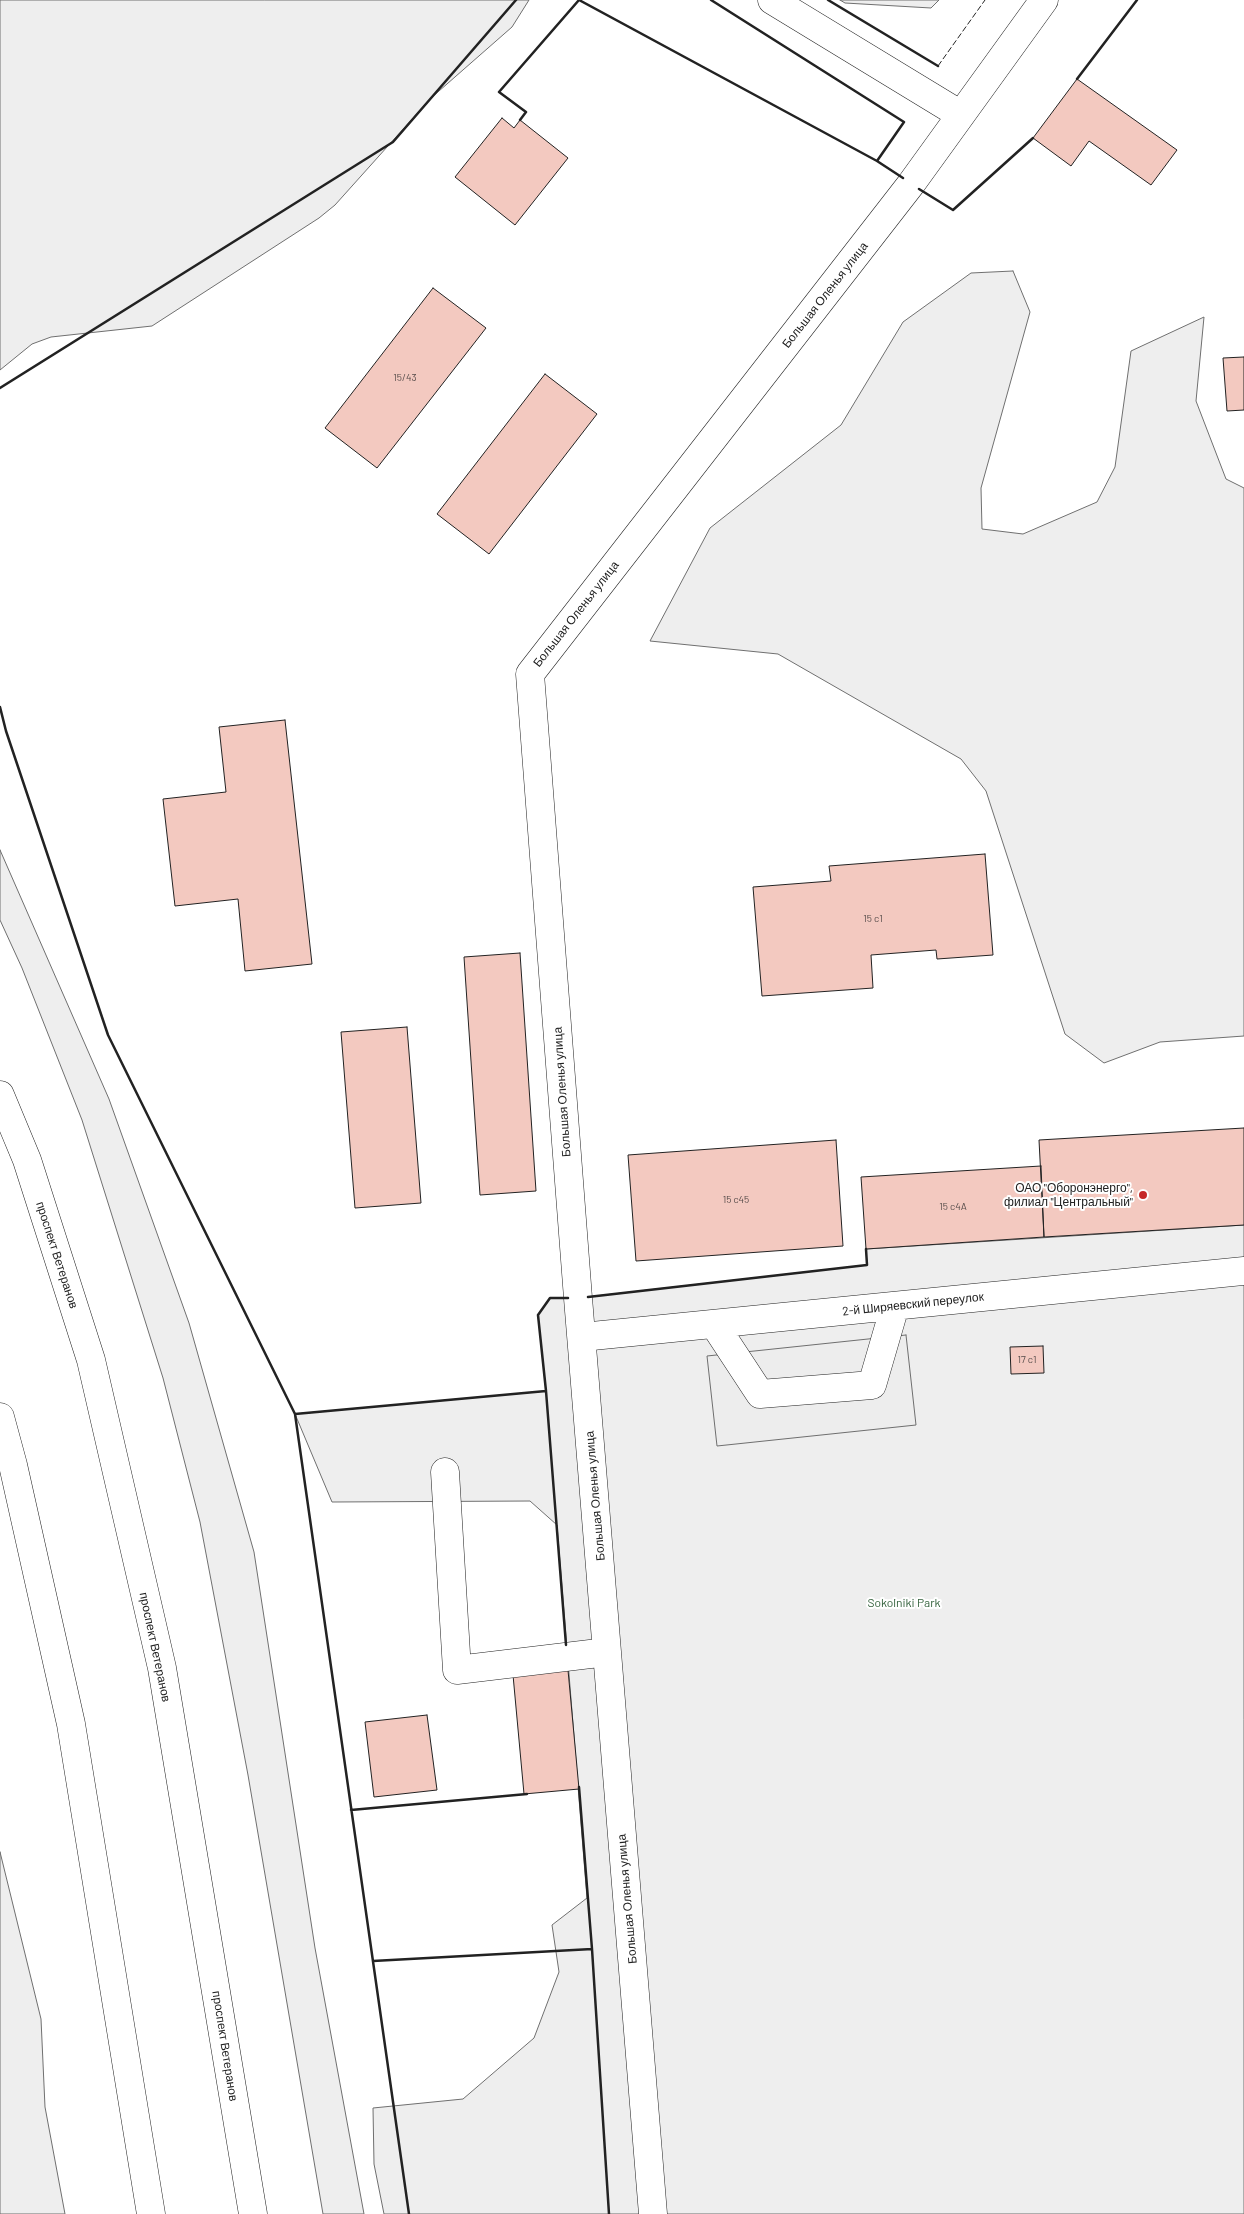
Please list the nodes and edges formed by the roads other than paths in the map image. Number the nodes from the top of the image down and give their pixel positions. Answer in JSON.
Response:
{"nodes":[{"id":1,"x":772,"y":0,"type":"edge"},
{"id":2,"x":1044,"y":0,"type":"edge"},
{"id":3,"x":961,"y":114,"type":"junction"},
{"id":4,"x":0,"y":1095,"type":"edge"},
{"id":5,"x":1244,"y":1271,"type":"edge"},
{"id":6,"x":895,"y":1306,"type":"junction"},
{"id":7,"x":714,"y":1324,"type":"junction"},
{"id":8,"x":582,"y":1337,"type":"junction"},
{"id":9,"x":0,"y":1417,"type":"edge"},
{"id":10,"x":445,"y":1472,"type":"dead end"},
{"id":11,"x":607,"y":1652,"type":"junction"},
{"id":12,"x":151,"y":2214,"type":"edge"},
{"id":13,"x":253,"y":2214,"type":"edge"},
{"id":14,"x":653,"y":2214,"type":"edge"}],
"edges":[{"from":1,"to":3,"type":"main road"},
{"from":2,"to":3,"type":"main road","name":"Большая Оленья улица"},
{"from":3,"to":8,"type":"main road","name":"Большая Оленья улица"},
{"from":4,"to":13,"type":"main road","name":"проспект Ветеранов"},
{"from":5,"to":6,"type":"main road","name":"2-й Ширяевский переулок"},
{"from":6,"to":7,"type":"main road","name":"2-й Ширяевский переулок"},
{"from":6,"to":7,"type":"main road"},
{"from":7,"to":8,"type":"main road","name":"2-й Ширяевский переулок"},
{"from":8,"to":11,"type":"main road","name":"Большая Оленья улица"},
{"from":9,"to":12,"type":"main road"},
{"from":10,"to":11,"type":"main road"},
{"from":11,"to":14,"type":"main road","name":"Большая Оленья улица"}]}
